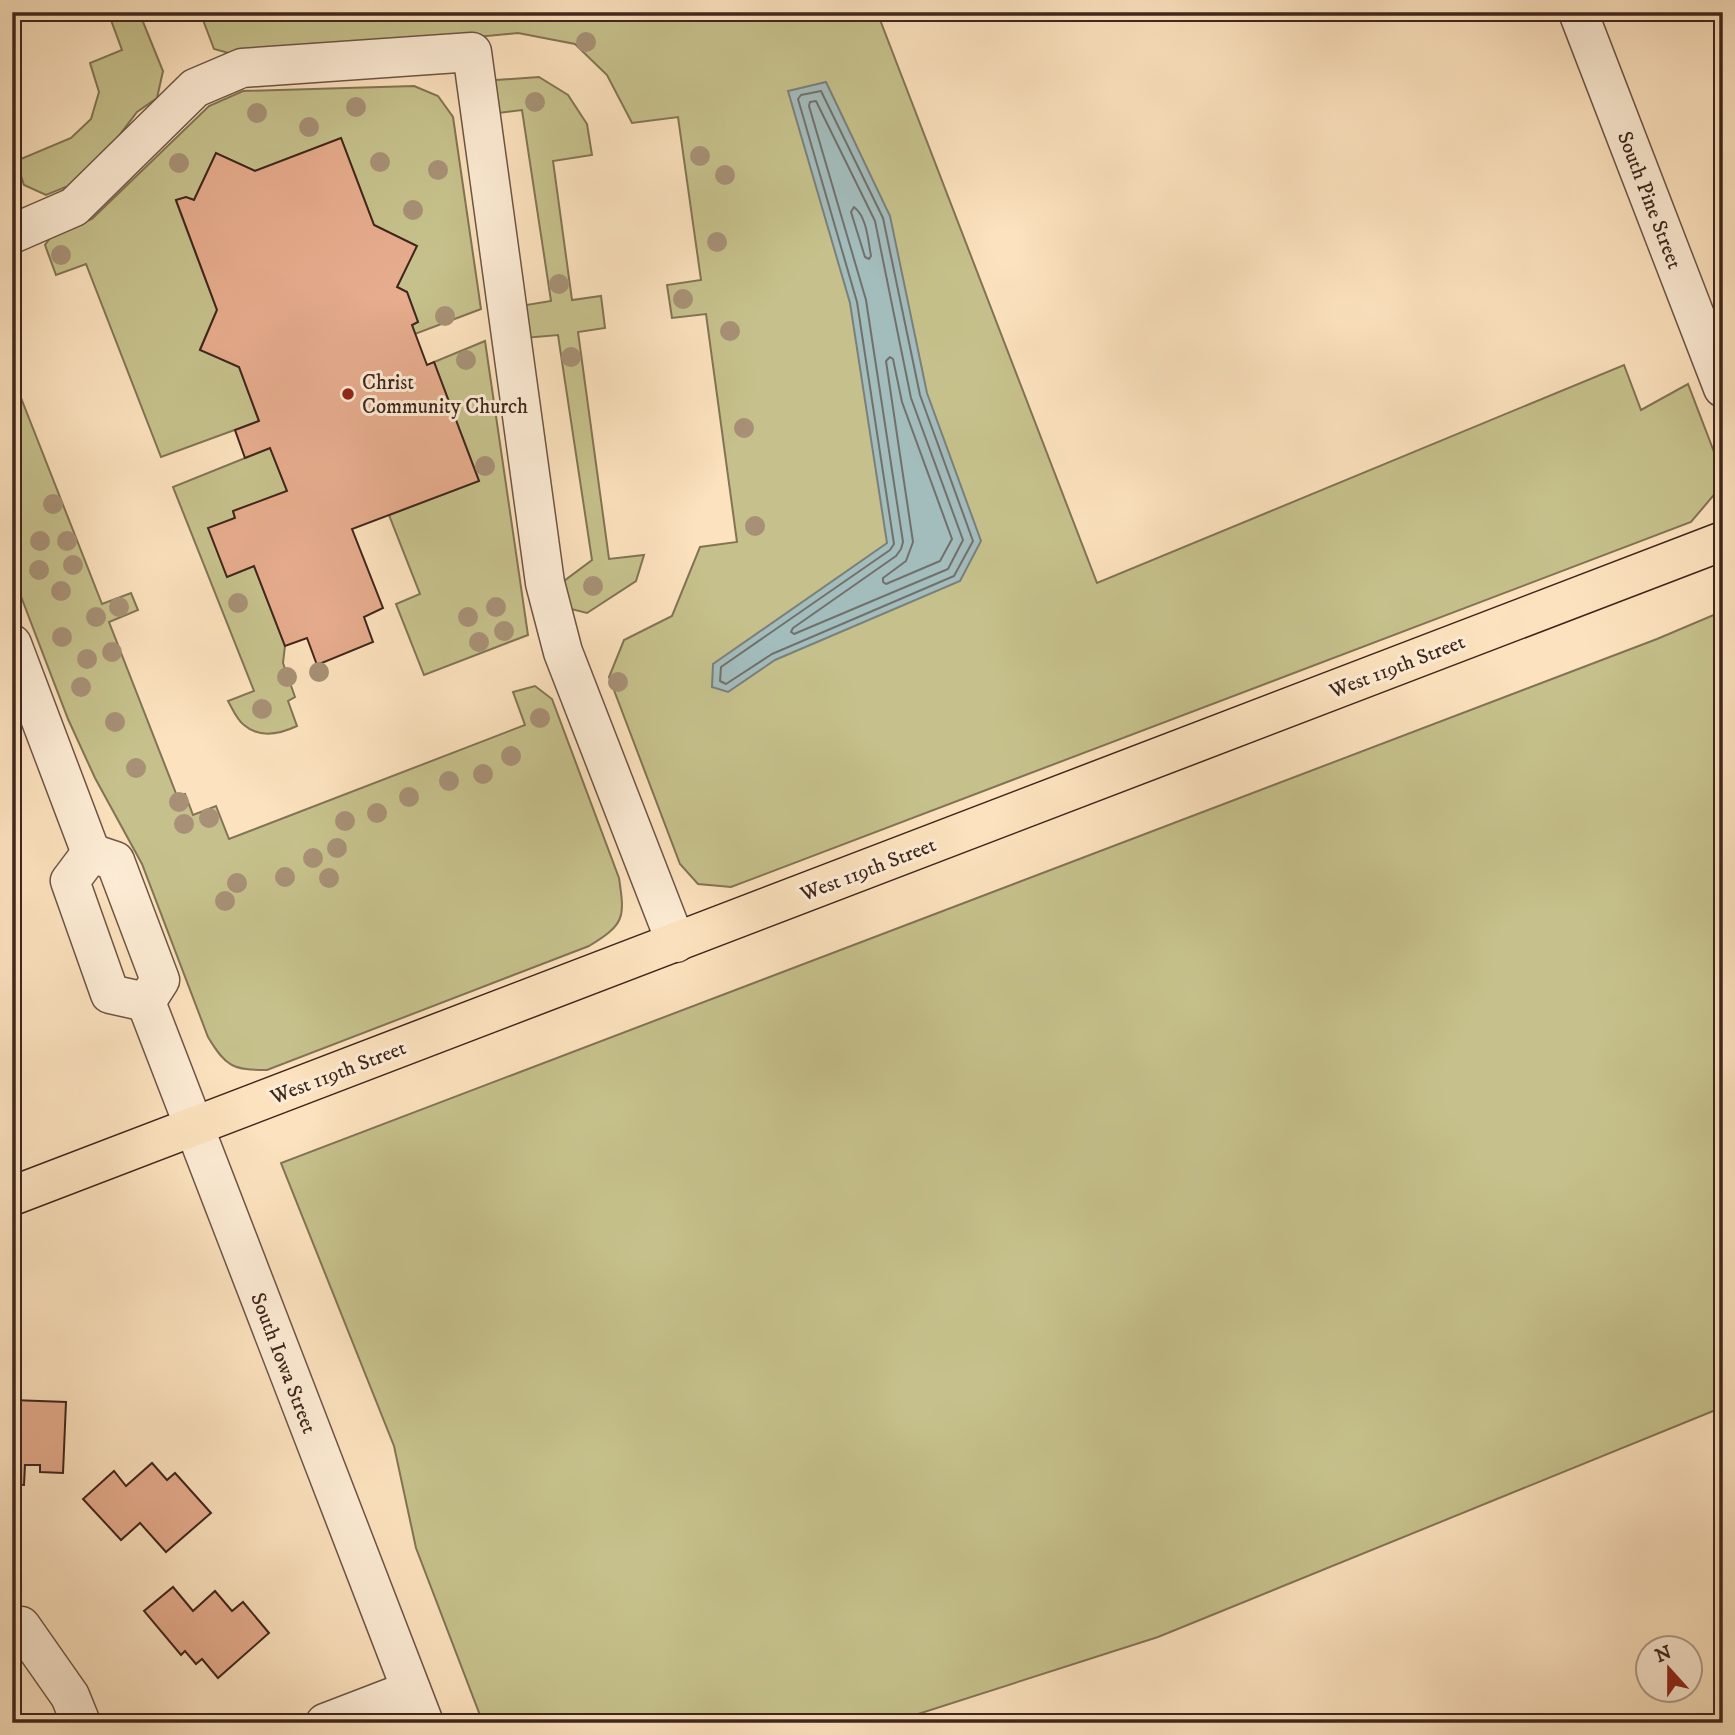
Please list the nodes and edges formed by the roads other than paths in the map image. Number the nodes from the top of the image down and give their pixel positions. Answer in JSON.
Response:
{"nodes":[{"id":1,"x":1578,"y":12,"type":"edge"},
{"id":2,"x":12,"y":234,"type":"edge"},
{"id":3,"x":1723,"y":388,"type":"edge"},
{"id":4,"x":1723,"y":541,"type":"edge"},
{"id":5,"x":12,"y":644,"type":"edge"},
{"id":6,"x":91,"y":853,"type":"junction"},
{"id":7,"x":676,"y":943,"type":"junction"},
{"id":8,"x":146,"y":1002,"type":"junction"},
{"id":9,"x":194,"y":1128,"type":"junction"},
{"id":10,"x":12,"y":1196,"type":"edge"},
{"id":11,"x":21,"y":1626,"type":"dead end"},
{"id":12,"x":418,"y":1707,"type":"edge"},
{"id":13,"x":81,"y":1723,"type":"edge"},
{"id":14,"x":325,"y":1723,"type":"edge"}],
"edges":[{"from":1,"to":3,"type":"street","name":"South Pine Street"},
{"from":2,"to":7,"type":"street"},
{"from":4,"to":7,"type":"main road","name":"West 119th Street"},
{"from":5,"to":6,"type":"street"},
{"from":6,"to":8,"type":"street"},
{"from":6,"to":8,"type":"street"},
{"from":7,"to":9,"type":"main road","name":"West 119th Street"},
{"from":8,"to":9,"type":"street","name":"South Iowa Street"},
{"from":9,"to":10,"type":"main road","name":"West 119th Street"},
{"from":9,"to":12,"type":"street","name":"South Iowa Street"},
{"from":11,"to":13,"type":"street"},
{"from":12,"to":14,"type":"street"}]}
